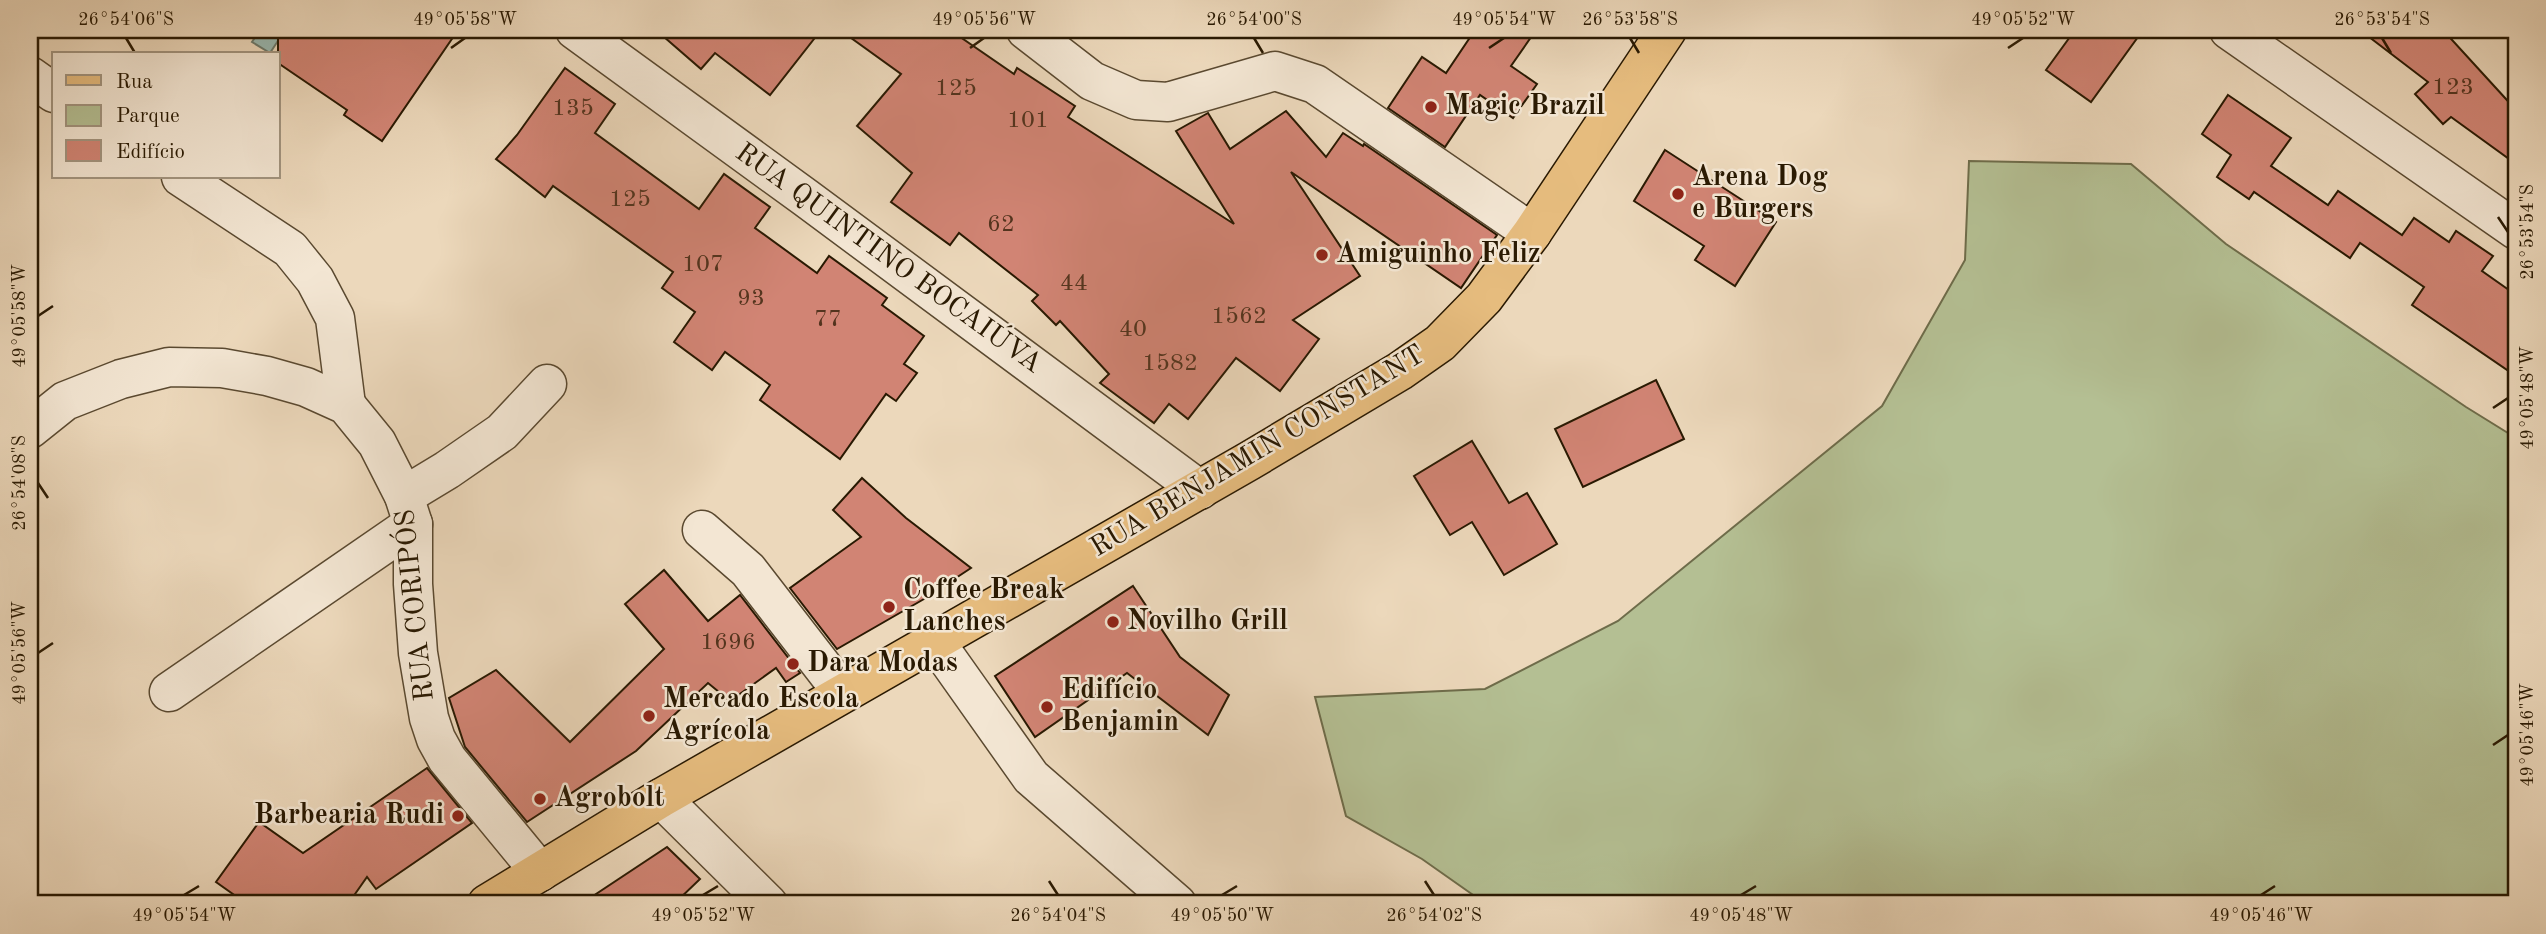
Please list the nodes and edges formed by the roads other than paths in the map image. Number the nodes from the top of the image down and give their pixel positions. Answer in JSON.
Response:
{"nodes":[{"id":1,"x":575,"y":30,"type":"edge"},
{"id":2,"x":1026,"y":30,"type":"edge"},
{"id":3,"x":1667,"y":30,"type":"edge"},
{"id":4,"x":2229,"y":30,"type":"edge"},
{"id":5,"x":30,"y":76,"type":"edge"},
{"id":6,"x":52,"y":92,"type":"edge"},
{"id":7,"x":183,"y":178,"type":"edge"},
{"id":8,"x":2516,"y":230,"type":"edge"},
{"id":9,"x":1532,"y":233,"type":"junction"},
{"id":10,"x":548,"y":384,"type":"dead end"},
{"id":11,"x":346,"y":405,"type":"junction"},
{"id":12,"x":30,"y":429,"type":"edge"},
{"id":13,"x":1200,"y":490,"type":"junction"},
{"id":14,"x":408,"y":510,"type":"junction"},
{"id":15,"x":702,"y":530,"type":"dead end"},
{"id":16,"x":934,"y":640,"type":"junction"},
{"id":17,"x":169,"y":692,"type":"dead end"},
{"id":18,"x":843,"y":692,"type":"junction"},
{"id":19,"x":661,"y":798,"type":"junction"},
{"id":20,"x":540,"y":872,"type":"junction"},
{"id":21,"x":487,"y":904,"type":"edge"},
{"id":22,"x":768,"y":904,"type":"edge"},
{"id":23,"x":1177,"y":904,"type":"edge"}],
"edges":[{"from":1,"to":13,"type":"street","name":"RUA QUINTINO BOCAIÚVA"},
{"from":2,"to":9,"type":"street"},
{"from":3,"to":9,"type":"main road","name":"RUA BENJAMIN CONSTANT"},
{"from":4,"to":8,"type":"street"},
{"from":5,"to":6,"type":"street"},
{"from":7,"to":11,"type":"street"},
{"from":9,"to":13,"type":"main road","name":"RUA BENJAMIN CONSTANT"},
{"from":10,"to":14,"type":"street"},
{"from":11,"to":12,"type":"street","name":"RUA CORIPÓS"},
{"from":11,"to":14,"type":"street","name":"RUA CORIPÓS"},
{"from":13,"to":16,"type":"main road","name":"RUA BENJAMIN CONSTANT"},
{"from":14,"to":17,"type":"street"},
{"from":14,"to":20,"type":"street","name":"RUA CORIPÓS"},
{"from":15,"to":18,"type":"street"},
{"from":16,"to":18,"type":"main road","name":"RUA BENJAMIN CONSTANT"},
{"from":16,"to":23,"type":"street"},
{"from":18,"to":19,"type":"main road","name":"RUA BENJAMIN CONSTANT"},
{"from":19,"to":20,"type":"main road","name":"RUA BENJAMIN CONSTANT"},
{"from":19,"to":22,"type":"street"},
{"from":20,"to":21,"type":"main road","name":"RUA BENJAMIN CONSTANT"}]}
